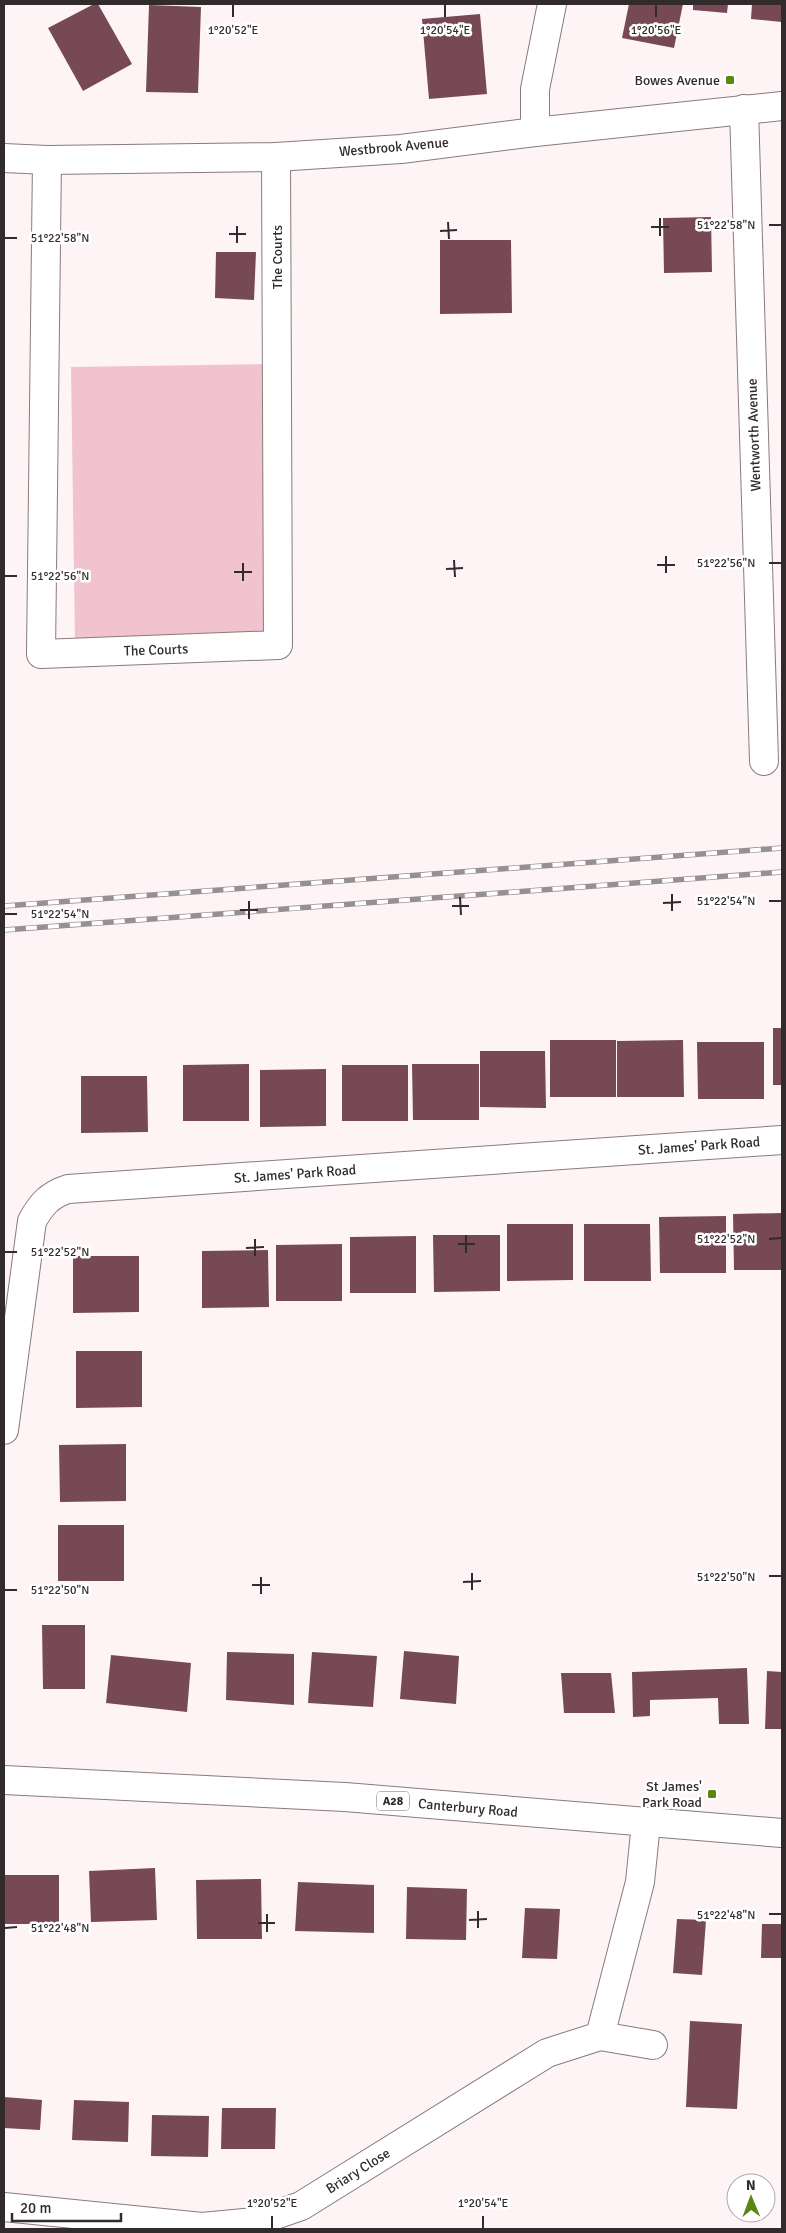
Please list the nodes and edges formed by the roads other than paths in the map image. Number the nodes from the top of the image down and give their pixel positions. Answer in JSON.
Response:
{"nodes":[{"id":1,"x":552,"y":4,"type":"edge"},
{"id":2,"x":782,"y":106,"type":"edge"},
{"id":3,"x":744,"y":109,"type":"junction"},
{"id":4,"x":535,"y":132,"type":"junction"},
{"id":5,"x":276,"y":157,"type":"junction"},
{"id":6,"x":4,"y":158,"type":"edge"},
{"id":7,"x":46,"y":160,"type":"junction"},
{"id":8,"x":764,"y":761,"type":"dead end"},
{"id":9,"x":782,"y":1140,"type":"edge"},
{"id":10,"x":4,"y":1430,"type":"edge"},
{"id":11,"x":4,"y":1780,"type":"edge"},
{"id":12,"x":646,"y":1823,"type":"junction"},
{"id":13,"x":782,"y":1833,"type":"edge"},
{"id":14,"x":600,"y":2036,"type":"junction"},
{"id":15,"x":653,"y":2045,"type":"dead end"},
{"id":16,"x":4,"y":2207,"type":"edge"}],
"edges":[{"from":1,"to":4,"type":"main road"},
{"from":2,"to":3,"type":"main road","name":"Westbrook Avenue"},
{"from":3,"to":4,"type":"main road","name":"Westbrook Avenue"},
{"from":3,"to":8,"type":"main road","name":"Wentworth Avenue"},
{"from":4,"to":5,"type":"main road","name":"Westbrook Avenue"},
{"from":5,"to":7,"type":"main road","name":"Westbrook Avenue"},
{"from":5,"to":7,"type":"main road","name":"The Courts"},
{"from":6,"to":7,"type":"main road","name":"Westbrook Avenue"},
{"from":9,"to":10,"type":"main road","name":"St. James' Park Road"},
{"from":11,"to":12,"type":"main road","name":"Canterbury Road","number":"A28"},
{"from":12,"to":13,"type":"main road","name":"Canterbury Road","number":"A28"},
{"from":12,"to":14,"type":"main road"},
{"from":14,"to":15,"type":"main road","name":"Briary Close"},
{"from":14,"to":16,"type":"main road","name":"Briary Close"}]}
